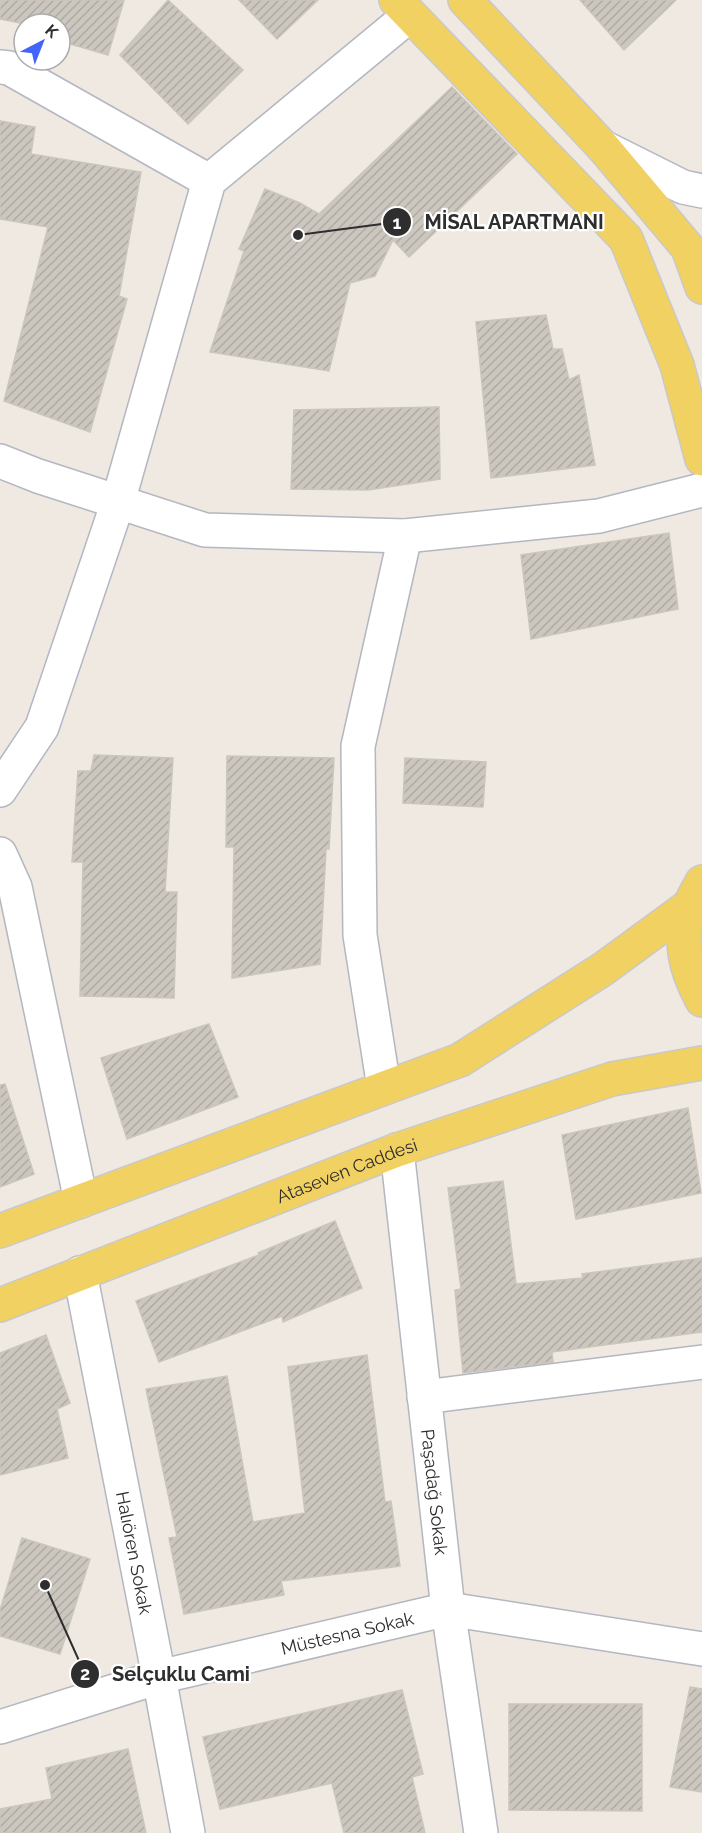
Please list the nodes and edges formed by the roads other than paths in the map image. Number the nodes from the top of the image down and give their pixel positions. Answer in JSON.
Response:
{"nodes":[{"id":1,"x":465,"y":0,"type":"edge"},
{"id":2,"x":403,"y":7,"type":"edge"},
{"id":3,"x":0,"y":67,"type":"edge"},
{"id":4,"x":603,"y":147,"type":"junction"},
{"id":5,"x":209,"y":182,"type":"junction"},
{"id":6,"x":702,"y":191,"type":"edge"},
{"id":7,"x":702,"y":287,"type":"edge"},
{"id":8,"x":702,"y":459,"type":"edge"},
{"id":9,"x":0,"y":461,"type":"edge"},
{"id":10,"x":702,"y":490,"type":"edge"},
{"id":11,"x":118,"y":502,"type":"junction"},
{"id":12,"x":405,"y":536,"type":"junction"},
{"id":13,"x":0,"y":790,"type":"edge"},
{"id":14,"x":0,"y":854,"type":"edge"},
{"id":15,"x":696,"y":894,"type":"edge"},
{"id":16,"x":702,"y":1000,"type":"edge"},
{"id":17,"x":702,"y":1063,"type":"edge"},
{"id":18,"x":384,"y":1088,"type":"junction"},
{"id":19,"x":397,"y":1150,"type":"junction"},
{"id":20,"x":81,"y":1201,"type":"junction"},
{"id":21,"x":0,"y":1231,"type":"edge"},
{"id":22,"x":80,"y":1273,"type":"junction"},
{"id":23,"x":0,"y":1305,"type":"edge"},
{"id":24,"x":702,"y":1362,"type":"edge"},
{"id":25,"x":424,"y":1397,"type":"junction"},
{"id":26,"x":448,"y":1609,"type":"junction"},
{"id":27,"x":702,"y":1650,"type":"edge"},
{"id":28,"x":159,"y":1677,"type":"junction"},
{"id":29,"x":0,"y":1727,"type":"edge"},
{"id":30,"x":188,"y":1833,"type":"edge"},
{"id":31,"x":481,"y":1833,"type":"edge"}],
"edges":[{"from":1,"to":4,"type":"main road"},
{"from":2,"to":5,"type":"street"},
{"from":2,"to":8,"type":"main road"},
{"from":3,"to":5,"type":"street"},
{"from":4,"to":6,"type":"street"},
{"from":4,"to":7,"type":"main road"},
{"from":5,"to":11,"type":"street"},
{"from":9,"to":11,"type":"street"},
{"from":10,"to":12,"type":"street"},
{"from":11,"to":12,"type":"street"},
{"from":11,"to":13,"type":"street"},
{"from":12,"to":18,"type":"street"},
{"from":14,"to":20,"type":"street"},
{"from":15,"to":16,"type":"main road"},
{"from":15,"to":18,"type":"main road"},
{"from":17,"to":19,"type":"main road","name":"Ataseven Caddesi"},
{"from":18,"to":20,"type":"main road"},
{"from":19,"to":22,"type":"main road","name":"Ataseven Caddesi"},
{"from":19,"to":25,"type":"street","name":"Paşadağ Sokak"},
{"from":20,"to":21,"type":"main road"},
{"from":22,"to":23,"type":"main road","name":"Ataseven Caddesi"},
{"from":22,"to":28,"type":"street","name":"Halıören Sokak"},
{"from":24,"to":25,"type":"street"},
{"from":25,"to":26,"type":"street","name":"Paşadağ Sokak"},
{"from":26,"to":27,"type":"street","name":"Müstesna Sokak"},
{"from":26,"to":28,"type":"street","name":"Müstesna Sokak"},
{"from":26,"to":31,"type":"street","name":"Paşadağ Sokak"},
{"from":28,"to":29,"type":"street","name":"Müstesna Sokak"},
{"from":28,"to":30,"type":"street","name":"Halıören Sokak"}]}
